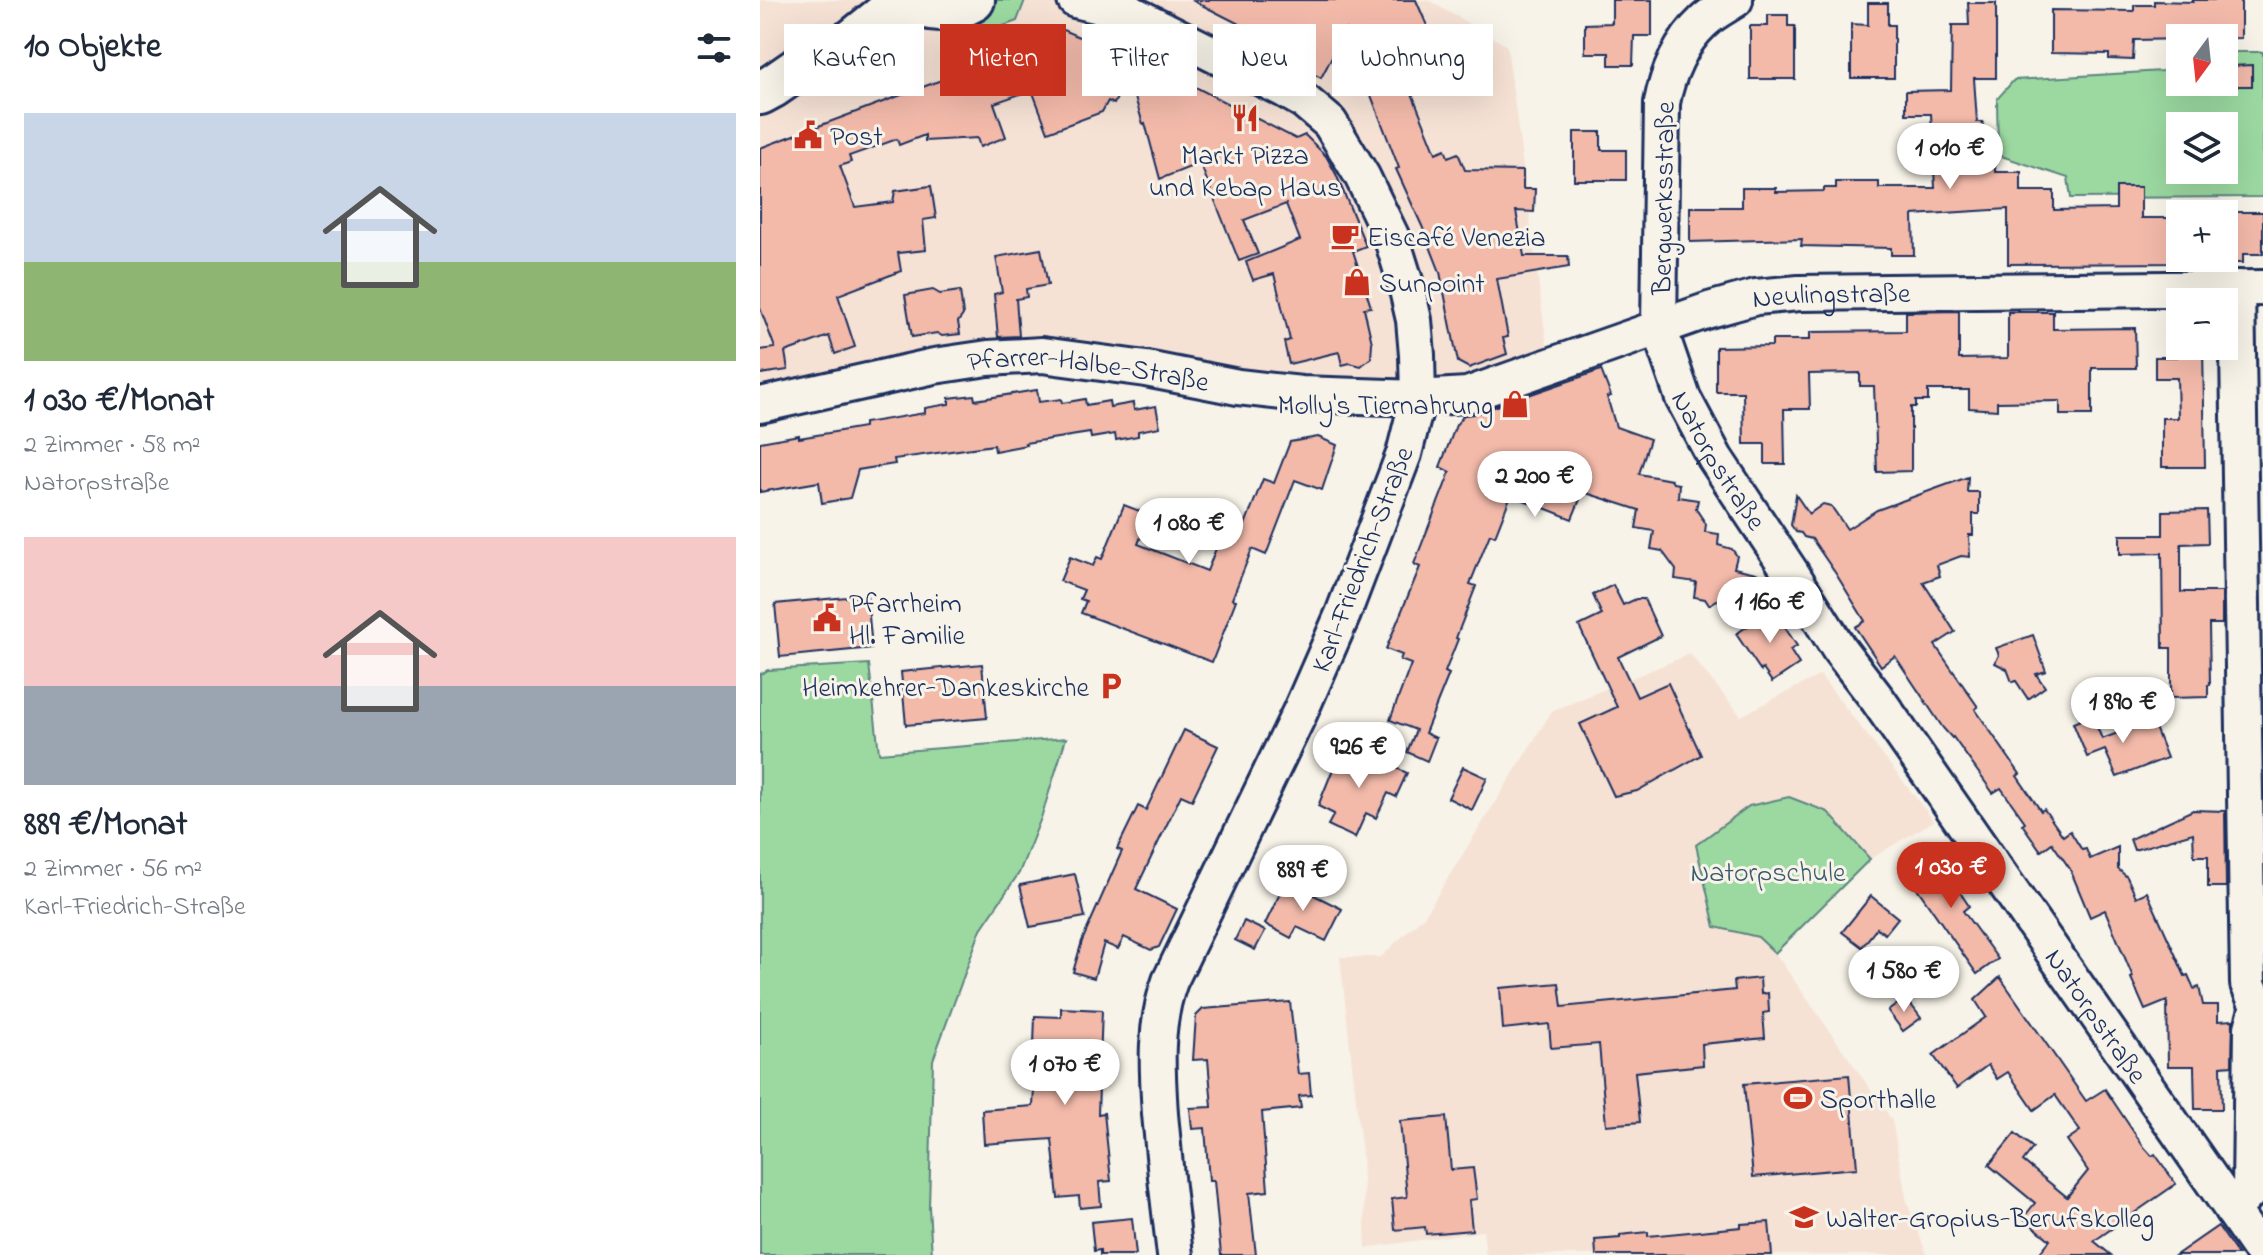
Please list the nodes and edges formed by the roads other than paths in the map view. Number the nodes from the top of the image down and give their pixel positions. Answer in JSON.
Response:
{"nodes":[{"id":1,"x":859,"y":0,"type":"edge"},
{"id":2,"x":973,"y":0,"type":"edge"},
{"id":3,"x":1075,"y":0,"type":"edge"},
{"id":4,"x":1735,"y":0,"type":"edge"},
{"id":5,"x":912,"y":3,"type":"edge"},
{"id":6,"x":1123,"y":7,"type":"edge"},
{"id":7,"x":833,"y":24,"type":"edge"},
{"id":8,"x":873,"y":24,"type":"edge"},
{"id":9,"x":784,"y":78,"type":"edge"},
{"id":10,"x":760,"y":93,"type":"edge"},
{"id":11,"x":2250,"y":288,"type":"edge"},
{"id":12,"x":1659,"y":328,"type":"junction"},
{"id":13,"x":1418,"y":398,"type":"junction"},
{"id":14,"x":760,"y":405,"type":"edge"},
{"id":15,"x":2254,"y":729,"type":"edge"},
{"id":16,"x":2261,"y":1008,"type":"edge"},
{"id":17,"x":2232,"y":1210,"type":"junction"},
{"id":18,"x":2263,"y":1254,"type":"edge"},
{"id":19,"x":1175,"y":1255,"type":"edge"}],
"edges":[{"from":1,"to":7,"type":"main road"},
{"from":2,"to":5,"type":"main road"},
{"from":3,"to":6,"type":"street","name":"Karl-Friedrich-Straße"},
{"from":4,"to":12,"type":"street","name":"Bergwerksstraße"},
{"from":5,"to":8,"type":"main road"},
{"from":6,"to":13,"type":"street","name":"Karl-Friedrich-Straße"},
{"from":9,"to":10,"type":"main road"},
{"from":11,"to":12,"type":"street","name":"Neulingstraße"},
{"from":11,"to":15,"type":"street"},
{"from":12,"to":13,"type":"street","name":"Neulingstraße"},
{"from":12,"to":17,"type":"street","name":"Natorpstraße"},
{"from":13,"to":14,"type":"street","name":"Pfarrer-Halbe-Straße"},
{"from":13,"to":19,"type":"street","name":"Karl-Friedrich-Straße"},
{"from":15,"to":16,"type":"street"},
{"from":16,"to":17,"type":"street"},
{"from":17,"to":18,"type":"street","name":"Natorpstraße"}]}
